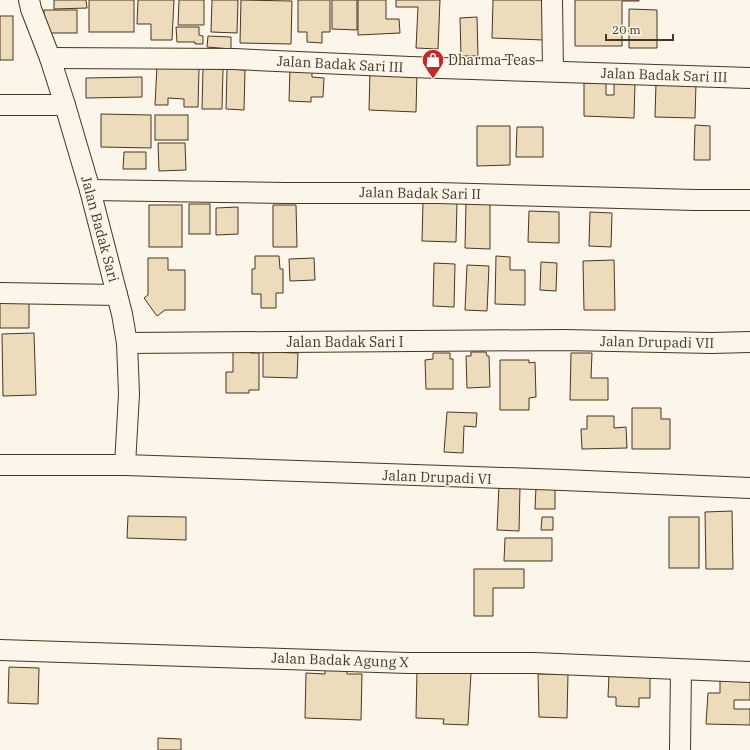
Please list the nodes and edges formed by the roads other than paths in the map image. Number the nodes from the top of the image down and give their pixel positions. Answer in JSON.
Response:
{"nodes":[{"id":1,"x":29,"y":0,"type":"edge"},
{"id":2,"x":552,"y":0,"type":"edge"},
{"id":3,"x":50,"y":58,"type":"junction"},
{"id":4,"x":553,"y":71,"type":"junction"},
{"id":5,"x":750,"y":78,"type":"edge"},
{"id":6,"x":0,"y":105,"type":"edge"},
{"id":7,"x":65,"y":105,"type":"junction"},
{"id":8,"x":90,"y":190,"type":"junction"},
{"id":9,"x":750,"y":200,"type":"edge"},
{"id":10,"x":0,"y":293,"type":"edge"},
{"id":11,"x":117,"y":295,"type":"junction"},
{"id":12,"x":563,"y":340,"type":"joint"},
{"id":13,"x":750,"y":342,"type":"edge"},
{"id":14,"x":127,"y":343,"type":"junction"},
{"id":15,"x":0,"y":465,"type":"edge"},
{"id":16,"x":125,"y":465,"type":"junction"},
{"id":17,"x":750,"y":488,"type":"edge"},
{"id":18,"x":0,"y":650,"type":"edge"},
{"id":19,"x":681,"y":670,"type":"junction"},
{"id":20,"x":750,"y":672,"type":"edge"},
{"id":21,"x":680,"y":750,"type":"edge"}],
"edges":[{"from":1,"to":3,"type":"street","name":"Jalan Badak Sari"},
{"from":2,"to":4,"type":"street"},
{"from":3,"to":4,"type":"street","name":"Jalan Badak Sari III"},
{"from":3,"to":7,"type":"street","name":"Jalan Badak Sari"},
{"from":4,"to":5,"type":"street","name":"Jalan Badak Sari III"},
{"from":6,"to":7,"type":"street"},
{"from":7,"to":8,"type":"street","name":"Jalan Badak Sari"},
{"from":8,"to":9,"type":"street","name":"Jalan Badak Sari II"},
{"from":8,"to":11,"type":"street","name":"Jalan Badak Sari"},
{"from":10,"to":11,"type":"street"},
{"from":11,"to":14,"type":"street","name":"Jalan Badak Sari"},
{"from":12,"to":13,"type":"street","name":"Jalan Drupadi VII"},
{"from":12,"to":14,"type":"street","name":"Jalan Badak Sari I"},
{"from":14,"to":16,"type":"street","name":"Jalan Badak Sari"},
{"from":15,"to":16,"type":"street","name":"Jalan Drupadi VI"},
{"from":16,"to":17,"type":"street","name":"Jalan Drupadi VI"},
{"from":18,"to":19,"type":"street","name":"Jalan Badak Agung X"},
{"from":19,"to":20,"type":"street","name":"Jalan Badak Agung X"},
{"from":19,"to":21,"type":"street"}]}
